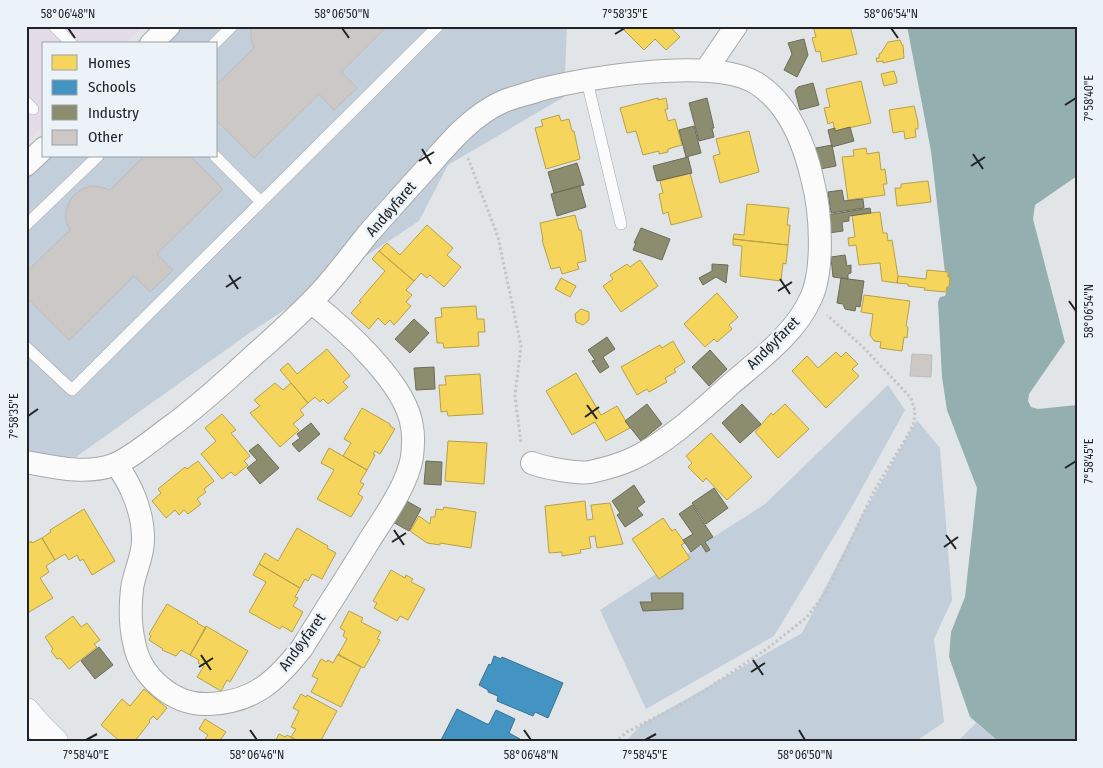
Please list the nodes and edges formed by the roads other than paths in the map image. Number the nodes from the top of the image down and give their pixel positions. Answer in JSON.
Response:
{"nodes":[{"id":1,"x":54,"y":26,"type":"edge"},
{"id":2,"x":169,"y":26,"type":"edge"},
{"id":3,"x":232,"y":26,"type":"edge"},
{"id":4,"x":438,"y":26,"type":"edge"},
{"id":5,"x":736,"y":26,"type":"edge"},
{"id":6,"x":70,"y":42,"type":"edge"},
{"id":7,"x":154,"y":42,"type":"edge"},
{"id":8,"x":216,"y":42,"type":"edge"},
{"id":9,"x":706,"y":70,"type":"junction"},
{"id":10,"x":587,"y":81,"type":"junction"},
{"id":11,"x":42,"y":150,"type":"edge"},
{"id":12,"x":96,"y":158,"type":"edge"},
{"id":13,"x":217,"y":158,"type":"edge"},
{"id":14,"x":26,"y":165,"type":"edge"},
{"id":15,"x":261,"y":202,"type":"junction"},
{"id":16,"x":621,"y":224,"type":"dead end"},
{"id":17,"x":26,"y":225,"type":"edge"},
{"id":18,"x":311,"y":302,"type":"junction"},
{"id":19,"x":26,"y":347,"type":"edge"},
{"id":20,"x":26,"y":462,"type":"edge"},
{"id":21,"x":116,"y":464,"type":"junction"},
{"id":22,"x":532,"y":464,"type":"road end"},
{"id":23,"x":26,"y":712,"type":"edge"},
{"id":24,"x":54,"y":742,"type":"edge"}],
"edges":[{"from":1,"to":6,"type":"lane"},
{"from":2,"to":7,"type":"street"},
{"from":3,"to":8,"type":"lane"},
{"from":4,"to":15,"type":"lane"},
{"from":5,"to":9,"type":"street"},
{"from":9,"to":10,"type":"street","name":"Andøyfaret"},
{"from":9,"to":22,"type":"street","name":"Andøyfaret"},
{"from":10,"to":16,"type":"lane"},
{"from":10,"to":18,"type":"street","name":"Andøyfaret"},
{"from":11,"to":14,"type":"street"},
{"from":12,"to":17,"type":"lane"},
{"from":13,"to":15,"type":"lane"},
{"from":15,"to":19,"type":"lane"},
{"from":18,"to":21,"type":"street","name":"Andøyfaret"},
{"from":18,"to":21,"type":"street","name":"Andøyfaret"},
{"from":20,"to":21,"type":"street","name":"Andøyfaret"},
{"from":23,"to":24,"type":"street"}]}
